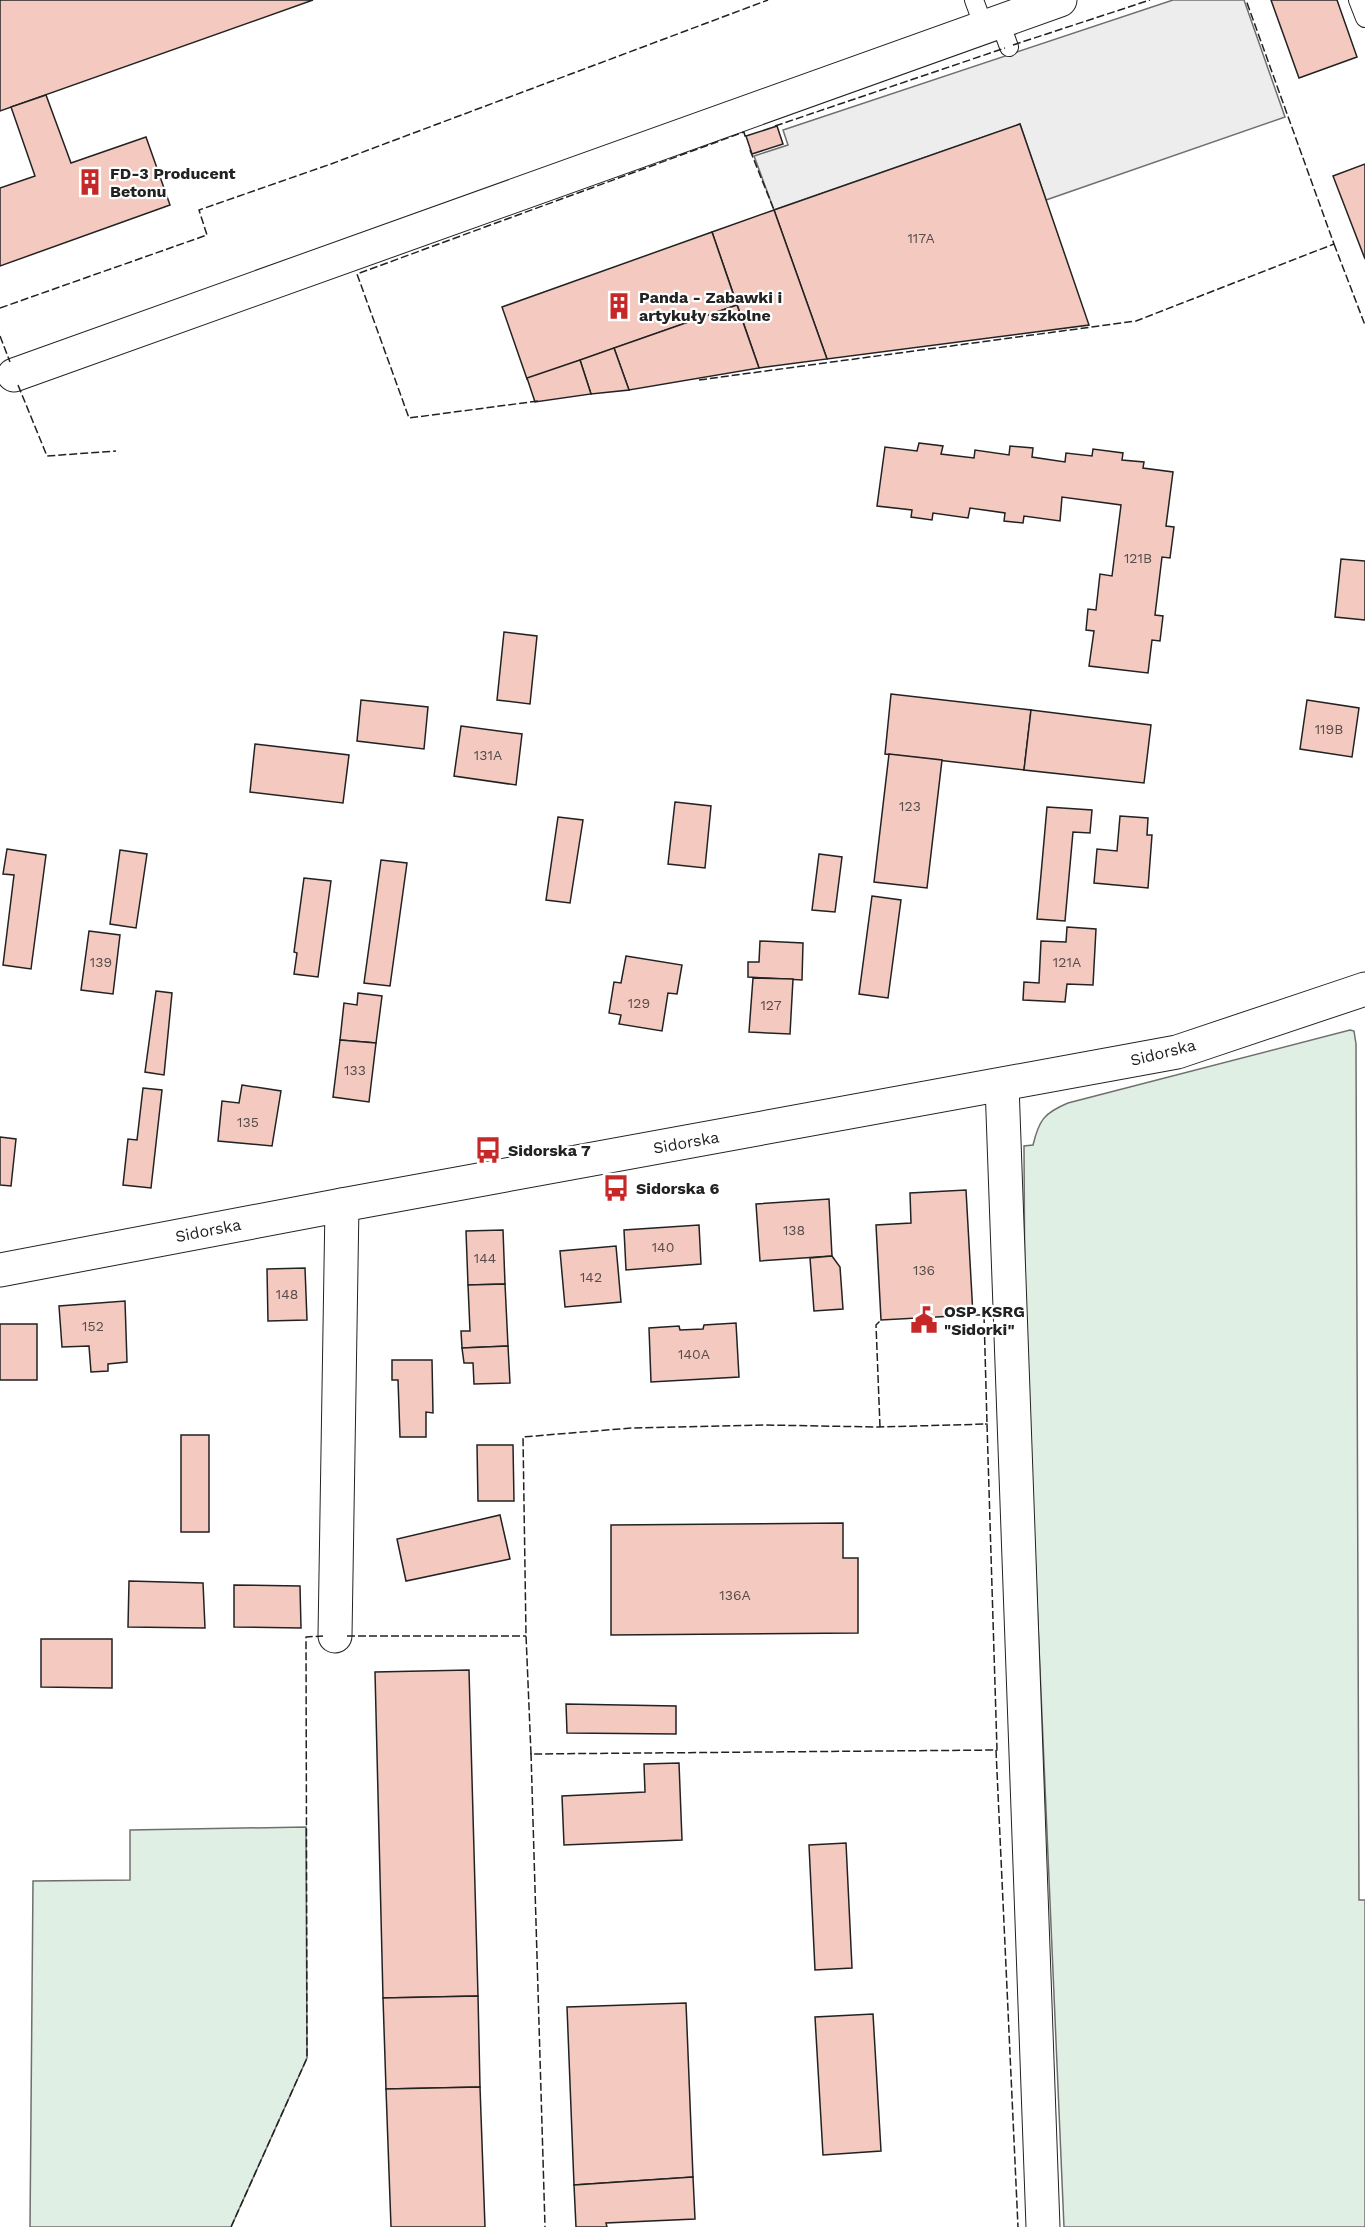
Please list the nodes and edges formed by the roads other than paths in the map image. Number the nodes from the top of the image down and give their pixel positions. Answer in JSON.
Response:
{"nodes":[{"id":1,"x":1060,"y":0,"type":"edge"},
{"id":2,"x":1358,"y":0,"type":"edge"},
{"id":3,"x":1365,"y":18,"type":"edge"},
{"id":4,"x":992,"y":24,"type":"edge"},
{"id":5,"x":14,"y":375,"type":"dead end"},
{"id":6,"x":1365,"y":989,"type":"edge"},
{"id":7,"x":1002,"y":1085,"type":"junction"},
{"id":8,"x":342,"y":1205,"type":"junction"},
{"id":9,"x":0,"y":1270,"type":"edge"},
{"id":10,"x":335,"y":1636,"type":"dead end"},
{"id":11,"x":1043,"y":2227,"type":"edge"}],
"edges":[{"from":1,"to":4,"type":"street"},
{"from":2,"to":3,"type":"lane"},
{"from":4,"to":5,"type":"street"},
{"from":6,"to":7,"type":"street","name":"Sidorska"},
{"from":7,"to":8,"type":"street","name":"Sidorska"},
{"from":7,"to":11,"type":"street"},
{"from":8,"to":9,"type":"street","name":"Sidorska"},
{"from":8,"to":10,"type":"street"}]}
